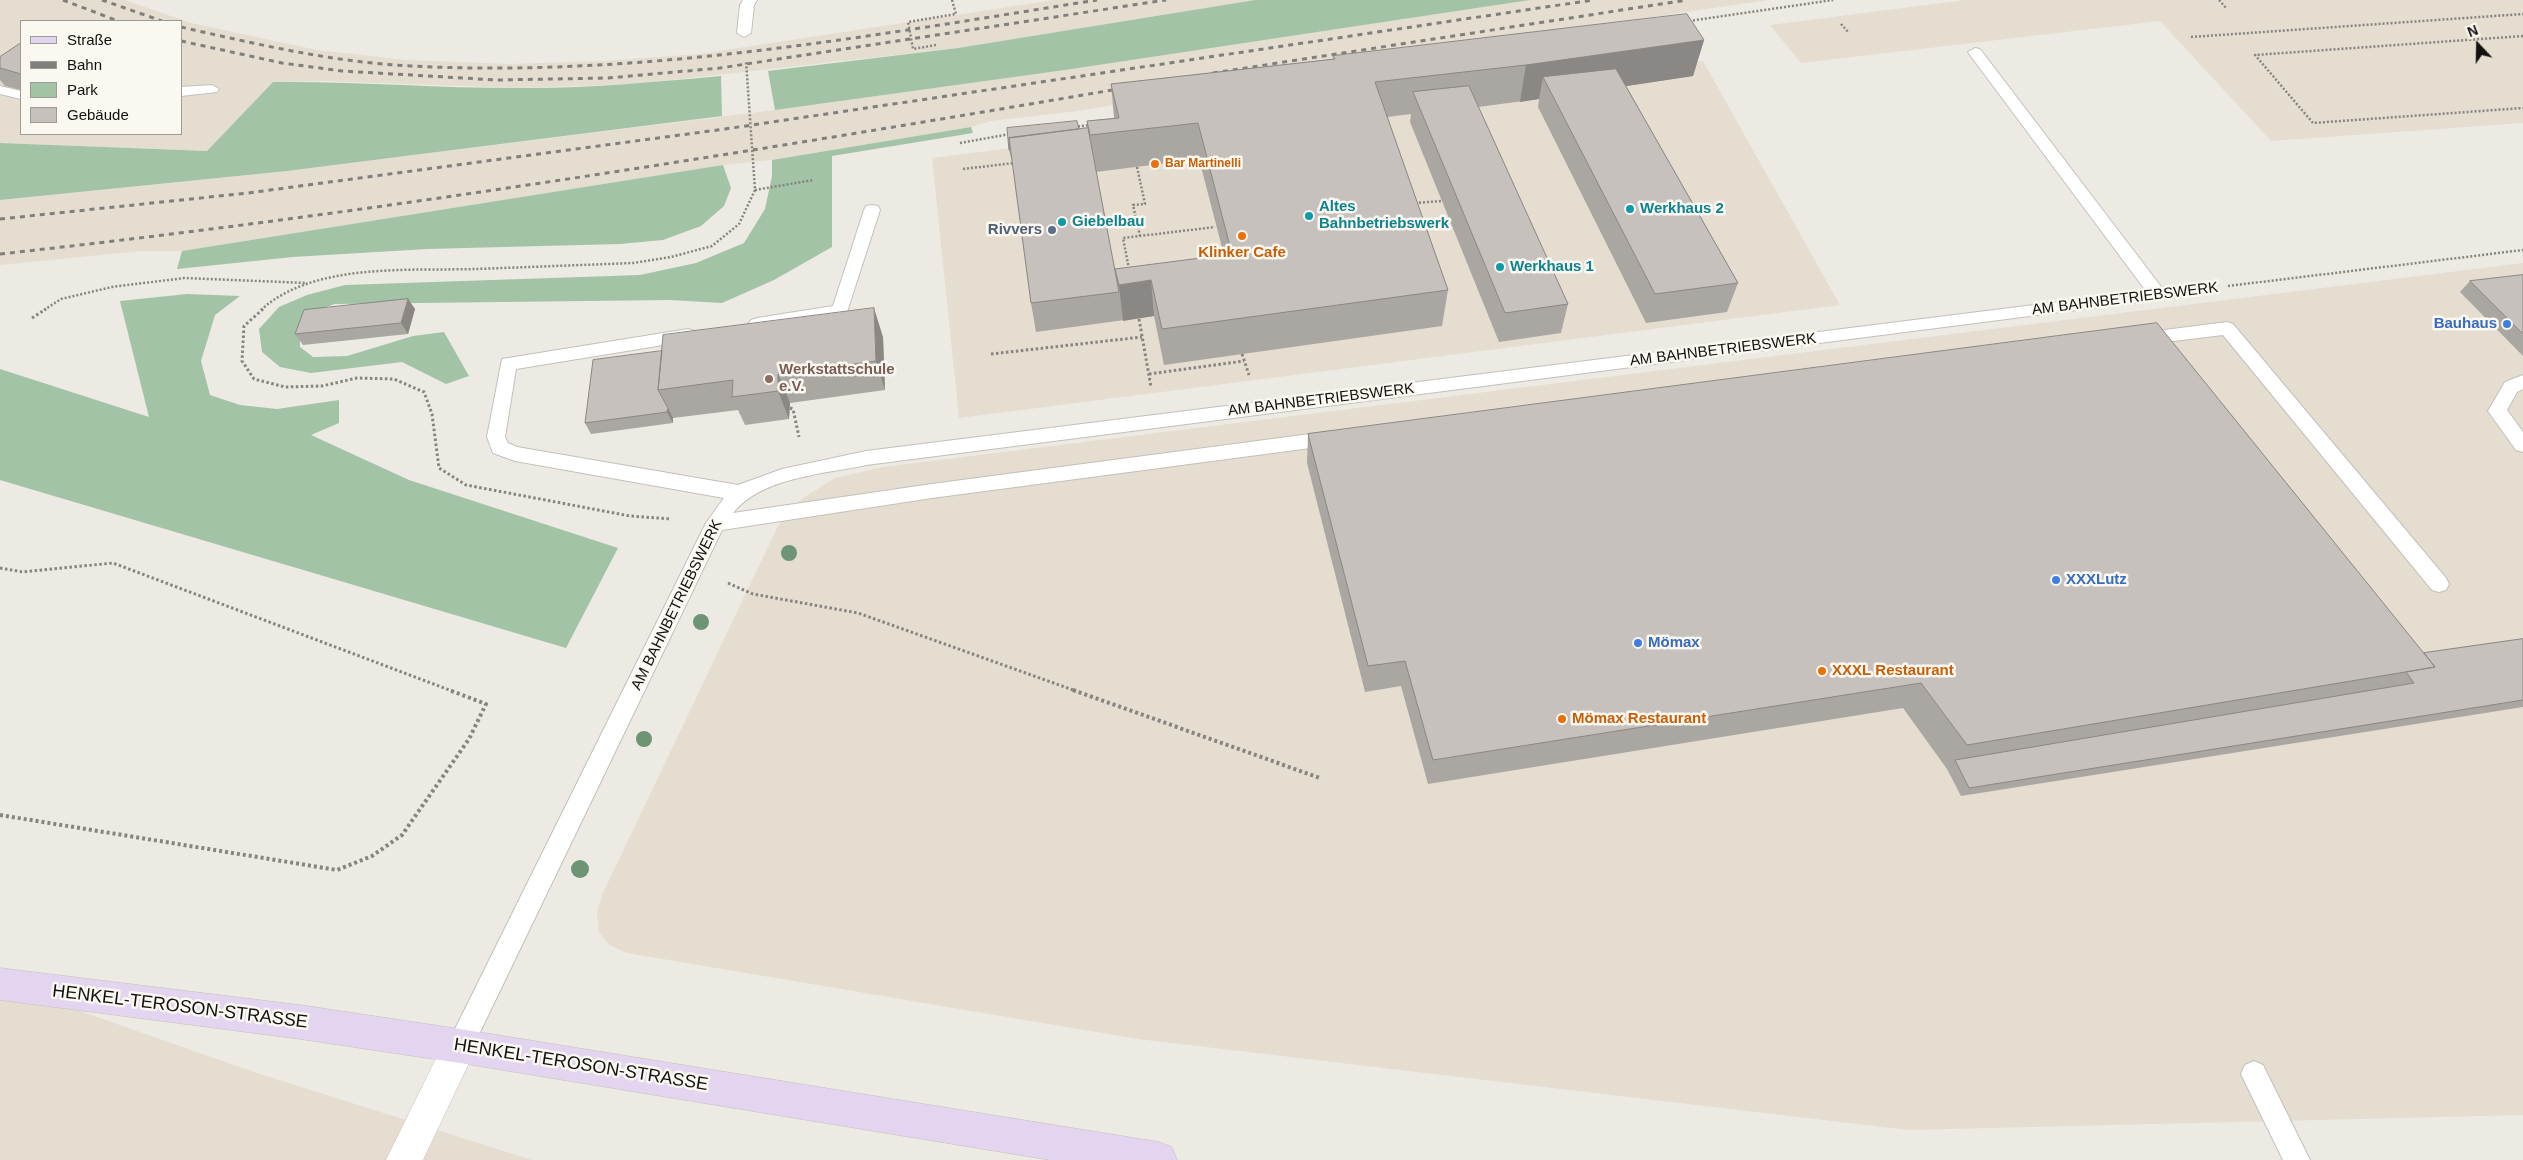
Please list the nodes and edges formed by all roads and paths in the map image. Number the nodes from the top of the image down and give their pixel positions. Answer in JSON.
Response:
{"nodes":[{"id":1,"x":750,"y":0,"type":"edge"},
{"id":2,"x":952,"y":0,"type":"edge"},
{"id":3,"x":1833,"y":0,"type":"edge"},
{"id":4,"x":2218,"y":0,"type":"edge"},
{"id":5,"x":2227,"y":9,"type":"dead end"},
{"id":6,"x":2523,"y":14,"type":"edge"},
{"id":7,"x":1683,"y":22,"type":"edge"},
{"id":8,"x":1841,"y":24,"type":"dead end"},
{"id":9,"x":744,"y":33,"type":"joint"},
{"id":10,"x":1849,"y":34,"type":"dead end"},
{"id":11,"x":2523,"y":36,"type":"edge"},
{"id":12,"x":2192,"y":37,"type":"dead end"},
{"id":13,"x":936,"y":45,"type":"dead end"},
{"id":14,"x":1976,"y":52,"type":"dead end"},
{"id":15,"x":212,"y":89,"type":"dead end"},
{"id":16,"x":0,"y":90,"type":"edge"},
{"id":17,"x":182,"y":92,"type":"edge"},
{"id":18,"x":20,"y":95,"type":"edge"},
{"id":19,"x":2523,"y":108,"type":"edge"},
{"id":20,"x":1097,"y":124,"type":"edge"},
{"id":21,"x":1083,"y":126,"type":"junction"},
{"id":22,"x":1074,"y":127,"type":"edge"},
{"id":23,"x":1084,"y":133,"type":"edge"},
{"id":24,"x":1018,"y":134,"type":"edge"},
{"id":25,"x":960,"y":143,"type":"dead end"},
{"id":26,"x":1022,"y":162,"type":"edge"},
{"id":27,"x":1137,"y":167,"type":"edge"},
{"id":28,"x":963,"y":169,"type":"dead end"},
{"id":29,"x":813,"y":180,"type":"dead end"},
{"id":30,"x":755,"y":190,"type":"junction"},
{"id":31,"x":1442,"y":201,"type":"dead end"},
{"id":32,"x":1410,"y":204,"type":"edge"},
{"id":33,"x":872,"y":210,"type":"dead end"},
{"id":34,"x":1215,"y":227,"type":"edge"},
{"id":35,"x":1140,"y":236,"type":"junction"},
{"id":36,"x":2523,"y":250,"type":"edge"},
{"id":37,"x":1130,"y":272,"type":"edge"},
{"id":38,"x":308,"y":283,"type":"junction"},
{"id":39,"x":2196,"y":290,"type":"joint"},
{"id":40,"x":2158,"y":295,"type":"junction"},
{"id":41,"x":32,"y":318,"type":"dead end"},
{"id":42,"x":1138,"y":319,"type":"edge"},
{"id":43,"x":742,"y":326,"type":"edge"},
{"id":44,"x":703,"y":333,"type":"edge"},
{"id":45,"x":1142,"y":337,"type":"junction"},
{"id":46,"x":2119,"y":342,"type":"edge"},
{"id":47,"x":991,"y":354,"type":"dead end"},
{"id":48,"x":1242,"y":354,"type":"edge"},
{"id":49,"x":1244,"y":361,"type":"junction"},
{"id":50,"x":1247,"y":370,"type":"dead end"},
{"id":51,"x":1149,"y":374,"type":"junction"},
{"id":52,"x":357,"y":378,"type":"dead end"},
{"id":53,"x":2523,"y":382,"type":"edge"},
{"id":54,"x":1151,"y":386,"type":"dead end"},
{"id":55,"x":790,"y":408,"type":"dead end"},
{"id":56,"x":799,"y":428,"type":"dead end"},
{"id":57,"x":1352,"y":435,"type":"edge"},
{"id":58,"x":2523,"y":445,"type":"edge"},
{"id":59,"x":740,"y":494,"type":"junction"},
{"id":60,"x":716,"y":523,"type":"junction"},
{"id":61,"x":0,"y":568,"type":"edge"},
{"id":62,"x":2440,"y":584,"type":"dead end"},
{"id":63,"x":753,"y":594,"type":"dead end"},
{"id":64,"x":1320,"y":778,"type":"dead end"},
{"id":65,"x":0,"y":815,"type":"edge"},
{"id":66,"x":0,"y":984,"type":"edge"},
{"id":67,"x":460,"y":1046,"type":"junction"},
{"id":68,"x":2254,"y":1074,"type":"dead end"},
{"id":69,"x":404,"y":1160,"type":"edge"},
{"id":70,"x":1159,"y":1160,"type":"edge"},
{"id":71,"x":2297,"y":1160,"type":"edge"}],
"edges":[{"from":1,"to":9,"type":"lane"},
{"from":2,"to":13,"type":"path"},
{"from":3,"to":7,"type":"path"},
{"from":4,"to":5,"type":"path"},
{"from":6,"to":12,"type":"path"},
{"from":8,"to":10,"type":"path"},
{"from":9,"to":30,"type":"path"},
{"from":11,"to":19,"type":"path"},
{"from":14,"to":40,"type":"lane"},
{"from":15,"to":17,"type":"lane"},
{"from":16,"to":18,"type":"lane"},
{"from":20,"to":21,"type":"path"},
{"from":21,"to":22,"type":"path"},
{"from":21,"to":23,"type":"path"},
{"from":24,"to":25,"type":"path"},
{"from":26,"to":28,"type":"path"},
{"from":27,"to":35,"type":"path"},
{"from":29,"to":30,"type":"path"},
{"from":30,"to":38,"type":"path"},
{"from":31,"to":32,"type":"path"},
{"from":33,"to":43,"type":"lane"},
{"from":34,"to":35,"type":"path"},
{"from":35,"to":37,"type":"path"},
{"from":36,"to":39,"type":"path","name":"AM BAHNBETRIEBSWERK"},
{"from":38,"to":41,"type":"path"},
{"from":38,"to":52,"type":"path"},
{"from":39,"to":40,"type":"lane","name":"AM BAHNBETRIEBSWERK"},
{"from":40,"to":59,"type":"lane","name":"AM BAHNBETRIEBSWERK"},
{"from":42,"to":45,"type":"path"},
{"from":44,"to":59,"type":"lane"},
{"from":45,"to":47,"type":"path"},
{"from":45,"to":51,"type":"path"},
{"from":46,"to":62,"type":"lane"},
{"from":48,"to":49,"type":"path"},
{"from":49,"to":50,"type":"path"},
{"from":49,"to":51,"type":"path"},
{"from":51,"to":54,"type":"path"},
{"from":53,"to":58,"type":"lane"},
{"from":55,"to":56,"type":"path"},
{"from":57,"to":60,"type":"lane"},
{"from":59,"to":60,"type":"lane","name":"AM BAHNBETRIEBSWERK"},
{"from":60,"to":67,"type":"lane","name":"AM BAHNBETRIEBSWERK"},
{"from":61,"to":65,"type":"path"},
{"from":63,"to":64,"type":"path"},
{"from":66,"to":67,"type":"street","name":"HENKEL-TEROSON-STRASSE"},
{"from":67,"to":69,"type":"street"},
{"from":67,"to":70,"type":"street","name":"HENKEL-TEROSON-STRASSE"},
{"from":68,"to":71,"type":"lane"}]}
